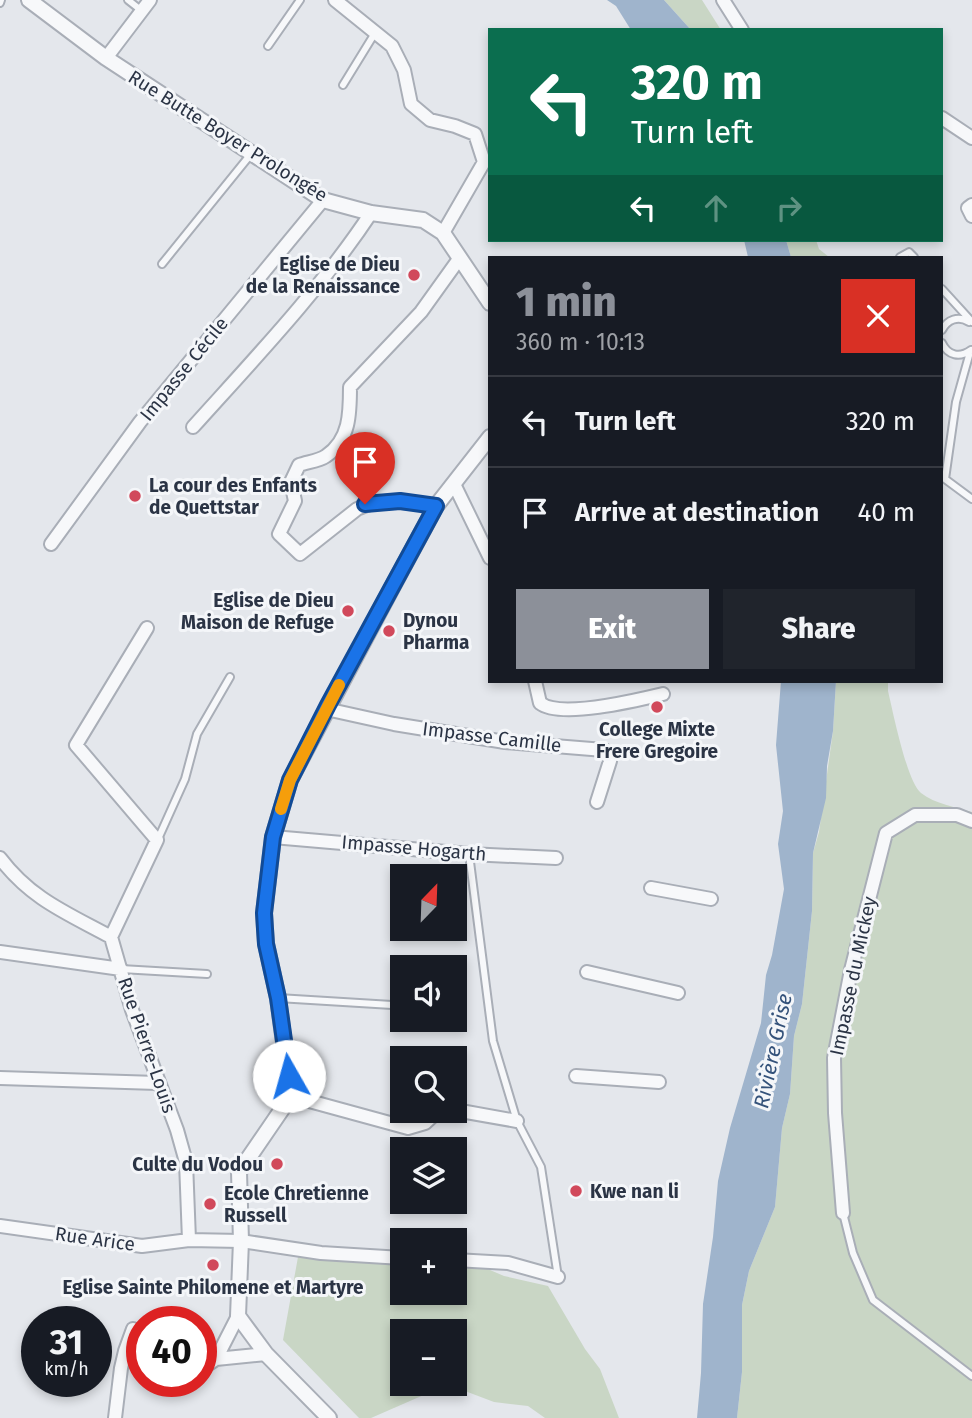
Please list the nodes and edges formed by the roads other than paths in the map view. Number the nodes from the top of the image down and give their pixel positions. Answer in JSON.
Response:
{"nodes":[{"id":1,"x":29,"y":0,"type":"edge"},
{"id":2,"x":128,"y":0,"type":"edge"},
{"id":3,"x":150,"y":0,"type":"edge"},
{"id":4,"x":299,"y":0,"type":"edge"},
{"id":5,"x":335,"y":0,"type":"edge"},
{"id":6,"x":723,"y":0,"type":"edge"},
{"id":7,"x":142,"y":11,"type":"junction"},
{"id":8,"x":742,"y":28,"type":"edge"},
{"id":9,"x":375,"y":33,"type":"junction"},
{"id":10,"x":268,"y":46,"type":"dead end"},
{"id":11,"x":106,"y":58,"type":"junction"},
{"id":12,"x":343,"y":85,"type":"dead end"},
{"id":13,"x":943,"y":119,"type":"edge"},
{"id":14,"x":972,"y":138,"type":"edge"},
{"id":15,"x":251,"y":154,"type":"junction"},
{"id":16,"x":323,"y":200,"type":"junction"},
{"id":17,"x":972,"y":205,"type":"edge"},
{"id":18,"x":370,"y":213,"type":"junction"},
{"id":19,"x":972,"y":216,"type":"edge"},
{"id":20,"x":443,"y":233,"type":"junction"},
{"id":21,"x":459,"y":259,"type":"junction"},
{"id":22,"x":162,"y":264,"type":"dead end"},
{"id":23,"x":943,"y":290,"type":"edge"},
{"id":24,"x":488,"y":300,"type":"edge"},
{"id":25,"x":972,"y":323,"type":"edge"},
{"id":26,"x":943,"y":329,"type":"edge"},
{"id":27,"x":943,"y":348,"type":"edge"},
{"id":28,"x":971,"y":351,"type":"edge"},
{"id":29,"x":193,"y":427,"type":"dead end"},
{"id":30,"x":488,"y":440,"type":"edge"},
{"id":31,"x":454,"y":484,"type":"junction"},
{"id":32,"x":972,"y":499,"type":"edge"},
{"id":33,"x":436,"y":506,"type":"junction"},
{"id":34,"x":51,"y":544,"type":"dead end"},
{"id":35,"x":488,"y":554,"type":"edge"},
{"id":36,"x":147,"y":628,"type":"dead end"},
{"id":37,"x":230,"y":677,"type":"dead end"},
{"id":38,"x":535,"y":683,"type":"edge"},
{"id":39,"x":663,"y":694,"type":"dead end"},
{"id":40,"x":326,"y":709,"type":"junction"},
{"id":41,"x":597,"y":802,"type":"dead end"},
{"id":42,"x":972,"y":821,"type":"edge"},
{"id":43,"x":273,"y":837,"type":"junction"},
{"id":44,"x":157,"y":841,"type":"junction"},
{"id":45,"x":469,"y":853,"type":"junction"},
{"id":46,"x":0,"y":858,"type":"edge"},
{"id":47,"x":556,"y":858,"type":"dead end"},
{"id":48,"x":651,"y":888,"type":"dead end"},
{"id":49,"x":711,"y":899,"type":"dead end"},
{"id":50,"x":111,"y":937,"type":"junction"},
{"id":51,"x":0,"y":952,"type":"edge"},
{"id":52,"x":121,"y":969,"type":"junction"},
{"id":53,"x":587,"y":972,"type":"dead end"},
{"id":54,"x":207,"y":974,"type":"dead end"},
{"id":55,"x":678,"y":993,"type":"dead end"},
{"id":56,"x":278,"y":998,"type":"junction"},
{"id":57,"x":390,"y":1005,"type":"edge"},
{"id":58,"x":576,"y":1076,"type":"dead end"},
{"id":59,"x":0,"y":1078,"type":"edge"},
{"id":60,"x":659,"y":1082,"type":"dead end"},
{"id":61,"x":157,"y":1083,"type":"junction"},
{"id":62,"x":291,"y":1096,"type":"junction"},
{"id":63,"x":467,"y":1112,"type":"edge"},
{"id":64,"x":517,"y":1121,"type":"junction"},
{"id":65,"x":425,"y":1123,"type":"edge"},
{"id":66,"x":843,"y":1213,"type":"joint"},
{"id":67,"x":0,"y":1226,"type":"edge"},
{"id":68,"x":189,"y":1240,"type":"junction"},
{"id":69,"x":241,"y":1241,"type":"junction"},
{"id":70,"x":390,"y":1257,"type":"edge"},
{"id":71,"x":467,"y":1261,"type":"edge"},
{"id":72,"x":558,"y":1277,"type":"joint"},
{"id":73,"x":238,"y":1316,"type":"junction"},
{"id":74,"x":125,"y":1351,"type":"edge"},
{"id":75,"x":266,"y":1354,"type":"junction"},
{"id":76,"x":217,"y":1357,"type":"edge"},
{"id":77,"x":217,"y":1359,"type":"edge"},
{"id":78,"x":972,"y":1376,"type":"edge"},
{"id":79,"x":115,"y":1418,"type":"edge"},
{"id":80,"x":328,"y":1418,"type":"edge"}],
"edges":[{"from":1,"to":11,"type":"street","name":"Rue Butte Boyer Prolongée"},
{"from":2,"to":7,"type":"lane"},
{"from":3,"to":7,"type":"street"},
{"from":4,"to":10,"type":"lane"},
{"from":5,"to":9,"type":"street"},
{"from":6,"to":8,"type":"street"},
{"from":7,"to":11,"type":"street"},
{"from":9,"to":12,"type":"lane"},
{"from":9,"to":20,"type":"street"},
{"from":11,"to":15,"type":"street","name":"Rue Butte Boyer Prolongée"},
{"from":13,"to":14,"type":"street"},
{"from":15,"to":16,"type":"street","name":"Rue Butte Boyer Prolongée"},
{"from":15,"to":22,"type":"lane"},
{"from":16,"to":18,"type":"street","name":"Rue Butte Boyer Prolongée"},
{"from":16,"to":34,"type":"street","name":"Impasse Cécile"},
{"from":17,"to":19,"type":"street"},
{"from":18,"to":20,"type":"street","name":"Rue Butte Boyer Prolongée"},
{"from":18,"to":29,"type":"street"},
{"from":20,"to":21,"type":"street"},
{"from":21,"to":24,"type":"street"},
{"from":21,"to":33,"type":"street"},
{"from":23,"to":25,"type":"lane"},
{"from":25,"to":26,"type":"lane"},
{"from":27,"to":28,"type":"lane"},
{"from":28,"to":32,"type":"lane"},
{"from":30,"to":31,"type":"street"},
{"from":31,"to":33,"type":"street"},
{"from":31,"to":35,"type":"street"},
{"from":33,"to":40,"type":"street"},
{"from":36,"to":44,"type":"street"},
{"from":37,"to":44,"type":"lane"},
{"from":38,"to":39,"type":"street"},
{"from":40,"to":41,"type":"street","name":"Impasse Camille"},
{"from":40,"to":43,"type":"street"},
{"from":42,"to":66,"type":"street","name":"Impasse du Mickey"},
{"from":43,"to":45,"type":"street","name":"Impasse Hogarth"},
{"from":43,"to":56,"type":"street"},
{"from":44,"to":50,"type":"street"},
{"from":45,"to":47,"type":"street","name":"Impasse Hogarth"},
{"from":45,"to":64,"type":"lane"},
{"from":46,"to":50,"type":"street"},
{"from":48,"to":49,"type":"street"},
{"from":50,"to":52,"type":"street","name":"Rue Pierre-Louis"},
{"from":51,"to":52,"type":"street"},
{"from":52,"to":54,"type":"lane"},
{"from":52,"to":61,"type":"street","name":"Rue Pierre-Louis"},
{"from":53,"to":55,"type":"street"},
{"from":56,"to":57,"type":"lane"},
{"from":56,"to":62,"type":"street"},
{"from":58,"to":60,"type":"street"},
{"from":59,"to":61,"type":"street"},
{"from":61,"to":68,"type":"street","name":"Rue Pierre-Louis"},
{"from":62,"to":65,"type":"street"},
{"from":62,"to":69,"type":"street"},
{"from":63,"to":64,"type":"street"},
{"from":64,"to":72,"type":"lane"},
{"from":66,"to":78,"type":"lane"},
{"from":67,"to":68,"type":"street","name":"Rue Arice"},
{"from":68,"to":69,"type":"street"},
{"from":69,"to":70,"type":"street"},
{"from":69,"to":73,"type":"street"},
{"from":71,"to":72,"type":"street"},
{"from":73,"to":75,"type":"street"},
{"from":73,"to":76,"type":"street"},
{"from":74,"to":79,"type":"street"},
{"from":75,"to":77,"type":"street"},
{"from":75,"to":80,"type":"street"}]}
